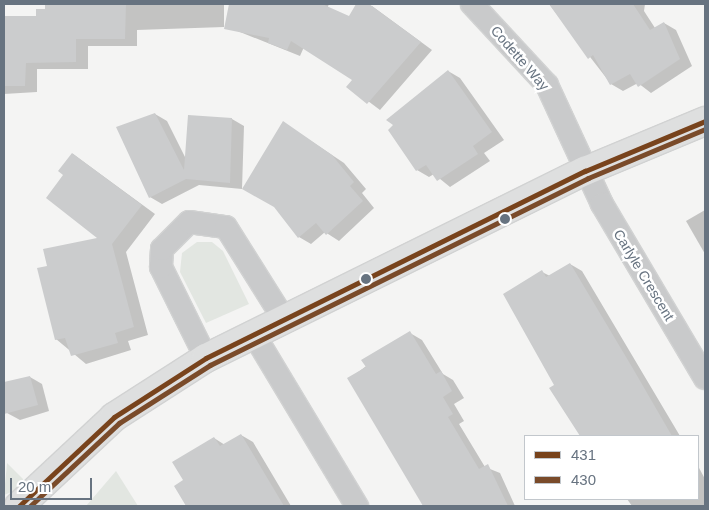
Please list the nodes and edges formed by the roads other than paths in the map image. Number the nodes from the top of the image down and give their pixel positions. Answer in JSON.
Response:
{"nodes":[{"id":1,"x":472,"y":4,"type":"edge"},
{"id":2,"x":705,"y":121,"type":"edge"},
{"id":3,"x":585,"y":171,"type":"junction"},
{"id":4,"x":283,"y":318,"type":"junction"},
{"id":5,"x":253,"y":333,"type":"junction"},
{"id":6,"x":206,"y":358,"type":"junction"},
{"id":7,"x":705,"y":378,"type":"edge"},
{"id":8,"x":19,"y":506,"type":"edge"},
{"id":9,"x":357,"y":506,"type":"edge"}],
"edges":[{"from":1,"to":3,"type":"street","name":"Codette Way"},
{"from":2,"to":3,"type":"street"},
{"from":3,"to":4,"type":"street"},
{"from":3,"to":7,"type":"street","name":"Carlyle Crescent"},
{"from":4,"to":5,"type":"street"},
{"from":4,"to":6,"type":"street"},
{"from":5,"to":6,"type":"street"},
{"from":5,"to":9,"type":"street"},
{"from":6,"to":8,"type":"street"}]}
